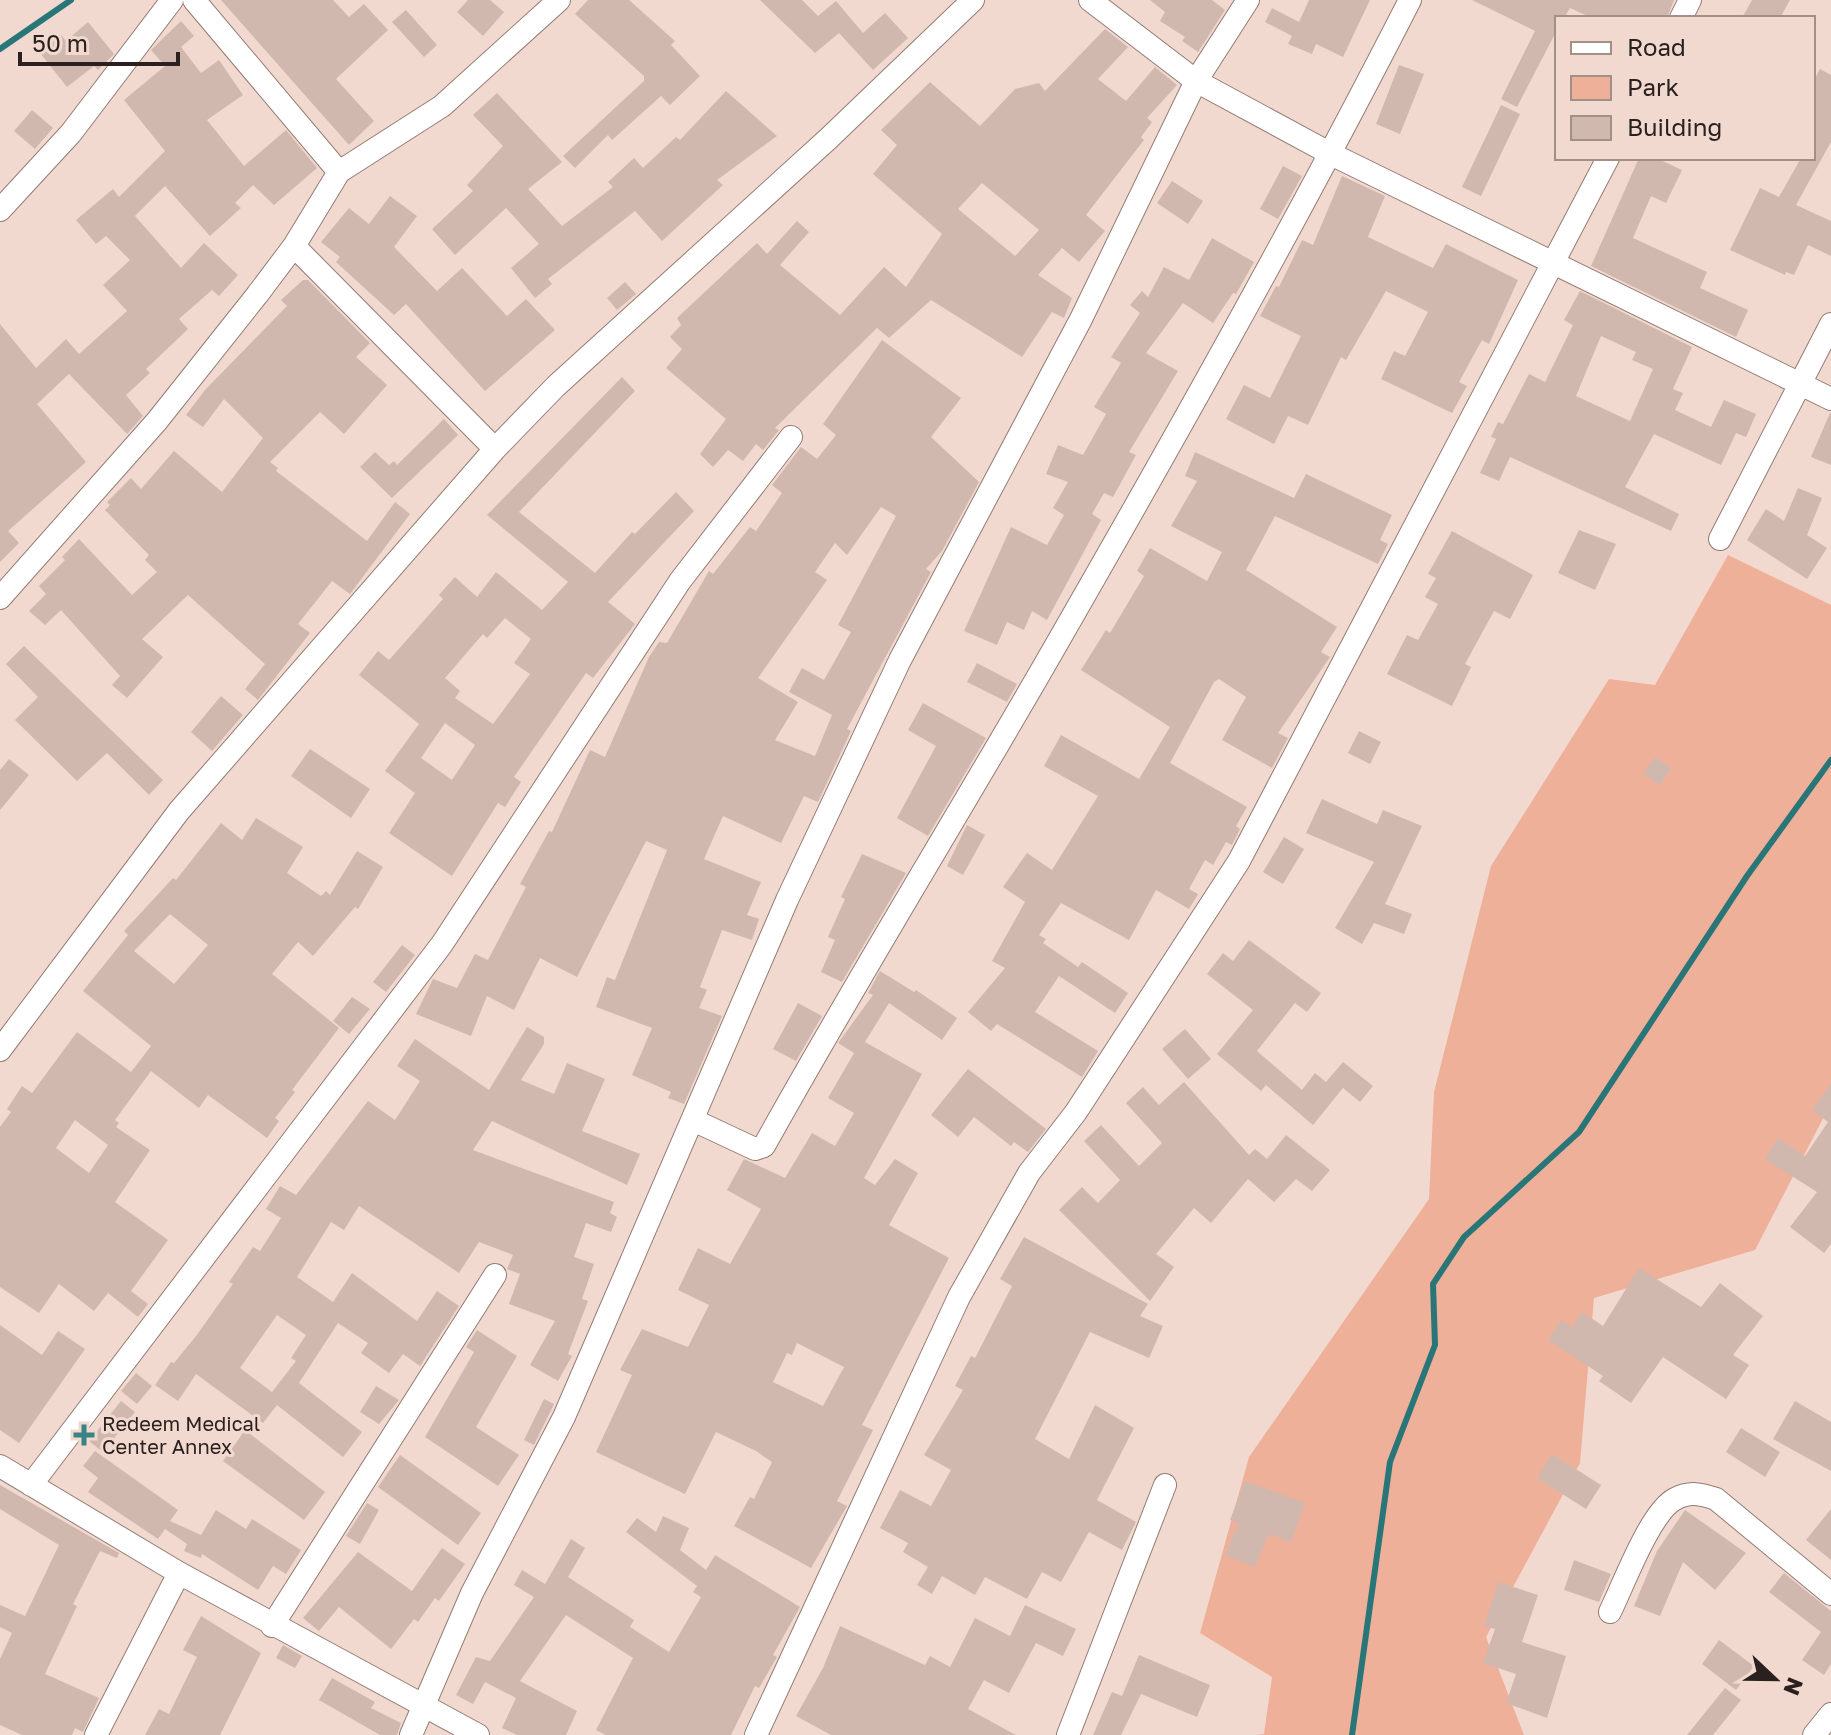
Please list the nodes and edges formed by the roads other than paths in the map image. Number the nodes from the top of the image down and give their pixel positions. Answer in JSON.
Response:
{"nodes":[{"id":1,"x":172,"y":0,"type":"edge"},
{"id":2,"x":194,"y":0,"type":"edge"},
{"id":3,"x":559,"y":0,"type":"edge"},
{"id":4,"x":973,"y":0,"type":"edge"},
{"id":5,"x":1090,"y":0,"type":"edge"},
{"id":6,"x":1248,"y":0,"type":"edge"},
{"id":7,"x":1410,"y":0,"type":"edge"},
{"id":8,"x":1196,"y":81,"type":"junction"},
{"id":9,"x":1331,"y":154,"type":"junction"},
{"id":10,"x":1607,"y":160,"type":"edge"},
{"id":11,"x":339,"y":172,"type":"junction"},
{"id":12,"x":0,"y":210,"type":"edge"},
{"id":13,"x":294,"y":246,"type":"junction"},
{"id":14,"x":1552,"y":261,"type":"junction"},
{"id":15,"x":1831,"y":324,"type":"edge"},
{"id":16,"x":1800,"y":387,"type":"junction"},
{"id":17,"x":1831,"y":399,"type":"edge"},
{"id":18,"x":791,"y":437,"type":"dead end"},
{"id":19,"x":495,"y":449,"type":"junction"},
{"id":20,"x":1720,"y":539,"type":"dead end"},
{"id":21,"x":0,"y":598,"type":"edge"},
{"id":22,"x":0,"y":1050,"type":"edge"},
{"id":23,"x":693,"y":1120,"type":"junction"},
{"id":24,"x":495,"y":1275,"type":"dead end"},
{"id":25,"x":0,"y":1466,"type":"edge"},
{"id":26,"x":31,"y":1485,"type":"junction"},
{"id":27,"x":1165,"y":1485,"type":"dead end"},
{"id":28,"x":179,"y":1573,"type":"junction"},
{"id":29,"x":1831,"y":1594,"type":"edge"},
{"id":30,"x":1610,"y":1612,"type":"dead end"},
{"id":31,"x":272,"y":1626,"type":"junction"},
{"id":32,"x":423,"y":1706,"type":"junction"},
{"id":33,"x":1831,"y":1714,"type":"edge"},
{"id":34,"x":96,"y":1735,"type":"edge"},
{"id":35,"x":411,"y":1735,"type":"edge"},
{"id":36,"x":478,"y":1735,"type":"edge"},
{"id":37,"x":756,"y":1735,"type":"edge"},
{"id":38,"x":1068,"y":1735,"type":"edge"},
{"id":39,"x":1814,"y":1735,"type":"edge"}],
"edges":[{"from":1,"to":12,"type":"street"},
{"from":2,"to":11,"type":"street"},
{"from":3,"to":11,"type":"street"},
{"from":4,"to":19,"type":"street"},
{"from":5,"to":8,"type":"street"},
{"from":6,"to":8,"type":"street"},
{"from":7,"to":9,"type":"street"},
{"from":8,"to":9,"type":"street"},
{"from":8,"to":23,"type":"street"},
{"from":9,"to":14,"type":"street"},
{"from":9,"to":23,"type":"street"},
{"from":10,"to":14,"type":"street"},
{"from":11,"to":13,"type":"street"},
{"from":13,"to":19,"type":"street"},
{"from":13,"to":21,"type":"street"},
{"from":14,"to":16,"type":"street"},
{"from":14,"to":37,"type":"street"},
{"from":15,"to":16,"type":"street"},
{"from":16,"to":17,"type":"street"},
{"from":16,"to":20,"type":"street"},
{"from":18,"to":26,"type":"street"},
{"from":19,"to":22,"type":"street"},
{"from":23,"to":32,"type":"street"},
{"from":24,"to":31,"type":"street"},
{"from":25,"to":26,"type":"street"},
{"from":26,"to":28,"type":"street"},
{"from":27,"to":38,"type":"street"},
{"from":28,"to":31,"type":"street"},
{"from":28,"to":34,"type":"street"},
{"from":29,"to":30,"type":"street"},
{"from":31,"to":32,"type":"street"},
{"from":32,"to":35,"type":"street"},
{"from":32,"to":36,"type":"street"},
{"from":33,"to":39,"type":"street"}]}
